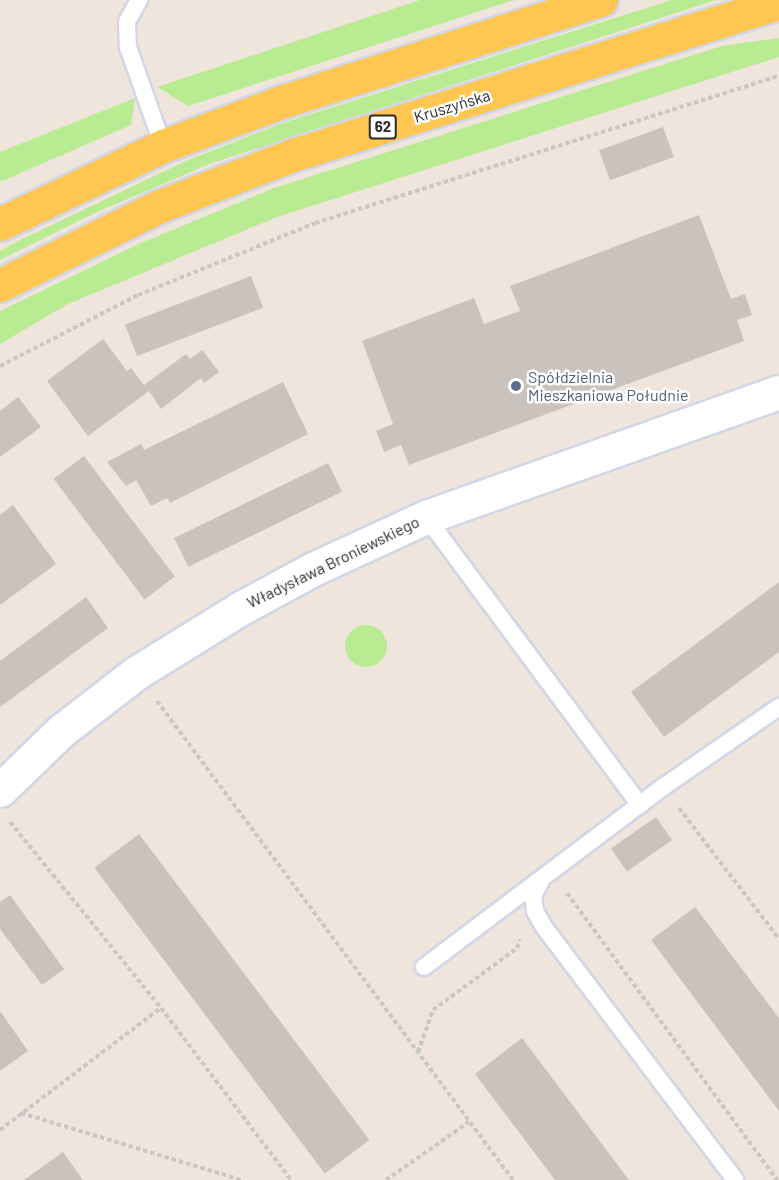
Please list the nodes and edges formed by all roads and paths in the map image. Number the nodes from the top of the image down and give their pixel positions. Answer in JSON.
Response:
{"nodes":[{"id":1,"x":139,"y":0,"type":"edge"},
{"id":2,"x":601,"y":0,"type":"edge"},
{"id":3,"x":779,"y":3,"type":"edge"},
{"id":4,"x":779,"y":76,"type":"edge"},
{"id":5,"x":163,"y":146,"type":"junction"},
{"id":6,"x":0,"y":225,"type":"edge"},
{"id":7,"x":0,"y":285,"type":"edge"},
{"id":8,"x":0,"y":366,"type":"edge"},
{"id":9,"x":779,"y":392,"type":"edge"},
{"id":10,"x":426,"y":517,"type":"junction"},
{"id":11,"x":136,"y":673,"type":"junction"},
{"id":12,"x":779,"y":706,"type":"edge"},
{"id":13,"x":663,"y":787,"type":"junction"},
{"id":14,"x":3,"y":803,"type":"edge"},
{"id":15,"x":640,"y":805,"type":"junction"},
{"id":16,"x":547,"y":874,"type":"junction"},
{"id":17,"x":533,"y":903,"type":"junction"},
{"id":18,"x":779,"y":939,"type":"edge"},
{"id":19,"x":424,"y":967,"type":"dead end"},
{"id":20,"x":161,"y":1008,"type":"junction"},
{"id":21,"x":417,"y":1053,"type":"junction"},
{"id":22,"x":21,"y":1113,"type":"junction"},
{"id":23,"x":469,"y":1122,"type":"junction"},
{"id":24,"x":0,"y":1130,"type":"edge"},
{"id":25,"x":242,"y":1180,"type":"edge"},
{"id":26,"x":291,"y":1180,"type":"edge"},
{"id":27,"x":386,"y":1180,"type":"edge"},
{"id":28,"x":513,"y":1180,"type":"edge"},
{"id":29,"x":735,"y":1180,"type":"edge"},
{"id":30,"x":777,"y":1180,"type":"edge"}],
"edges":[{"from":1,"to":5,"type":"lane"},
{"from":2,"to":5,"type":"main road"},
{"from":3,"to":7,"type":"main road","name":"Kruszyńska","number":"62"},
{"from":4,"to":8,"type":"path"},
{"from":5,"to":6,"type":"main road"},
{"from":9,"to":10,"type":"street","name":"Władysława Broniewskiego"},
{"from":10,"to":11,"type":"street","name":"Władysława Broniewskiego"},
{"from":10,"to":15,"type":"lane"},
{"from":11,"to":14,"type":"street","name":"Władysława Broniewskiego"},
{"from":11,"to":21,"type":"path"},
{"from":12,"to":13,"type":"lane"},
{"from":13,"to":15,"type":"lane"},
{"from":13,"to":18,"type":"path"},
{"from":14,"to":20,"type":"path"},
{"from":15,"to":16,"type":"lane"},
{"from":16,"to":17,"type":"lane"},
{"from":16,"to":19,"type":"lane"},
{"from":16,"to":30,"type":"path"},
{"from":17,"to":21,"type":"path"},
{"from":17,"to":29,"type":"lane"},
{"from":20,"to":22,"type":"path"},
{"from":20,"to":26,"type":"path"},
{"from":21,"to":23,"type":"path"},
{"from":22,"to":24,"type":"path"},
{"from":22,"to":25,"type":"path"},
{"from":23,"to":27,"type":"path"},
{"from":23,"to":28,"type":"path"}]}
